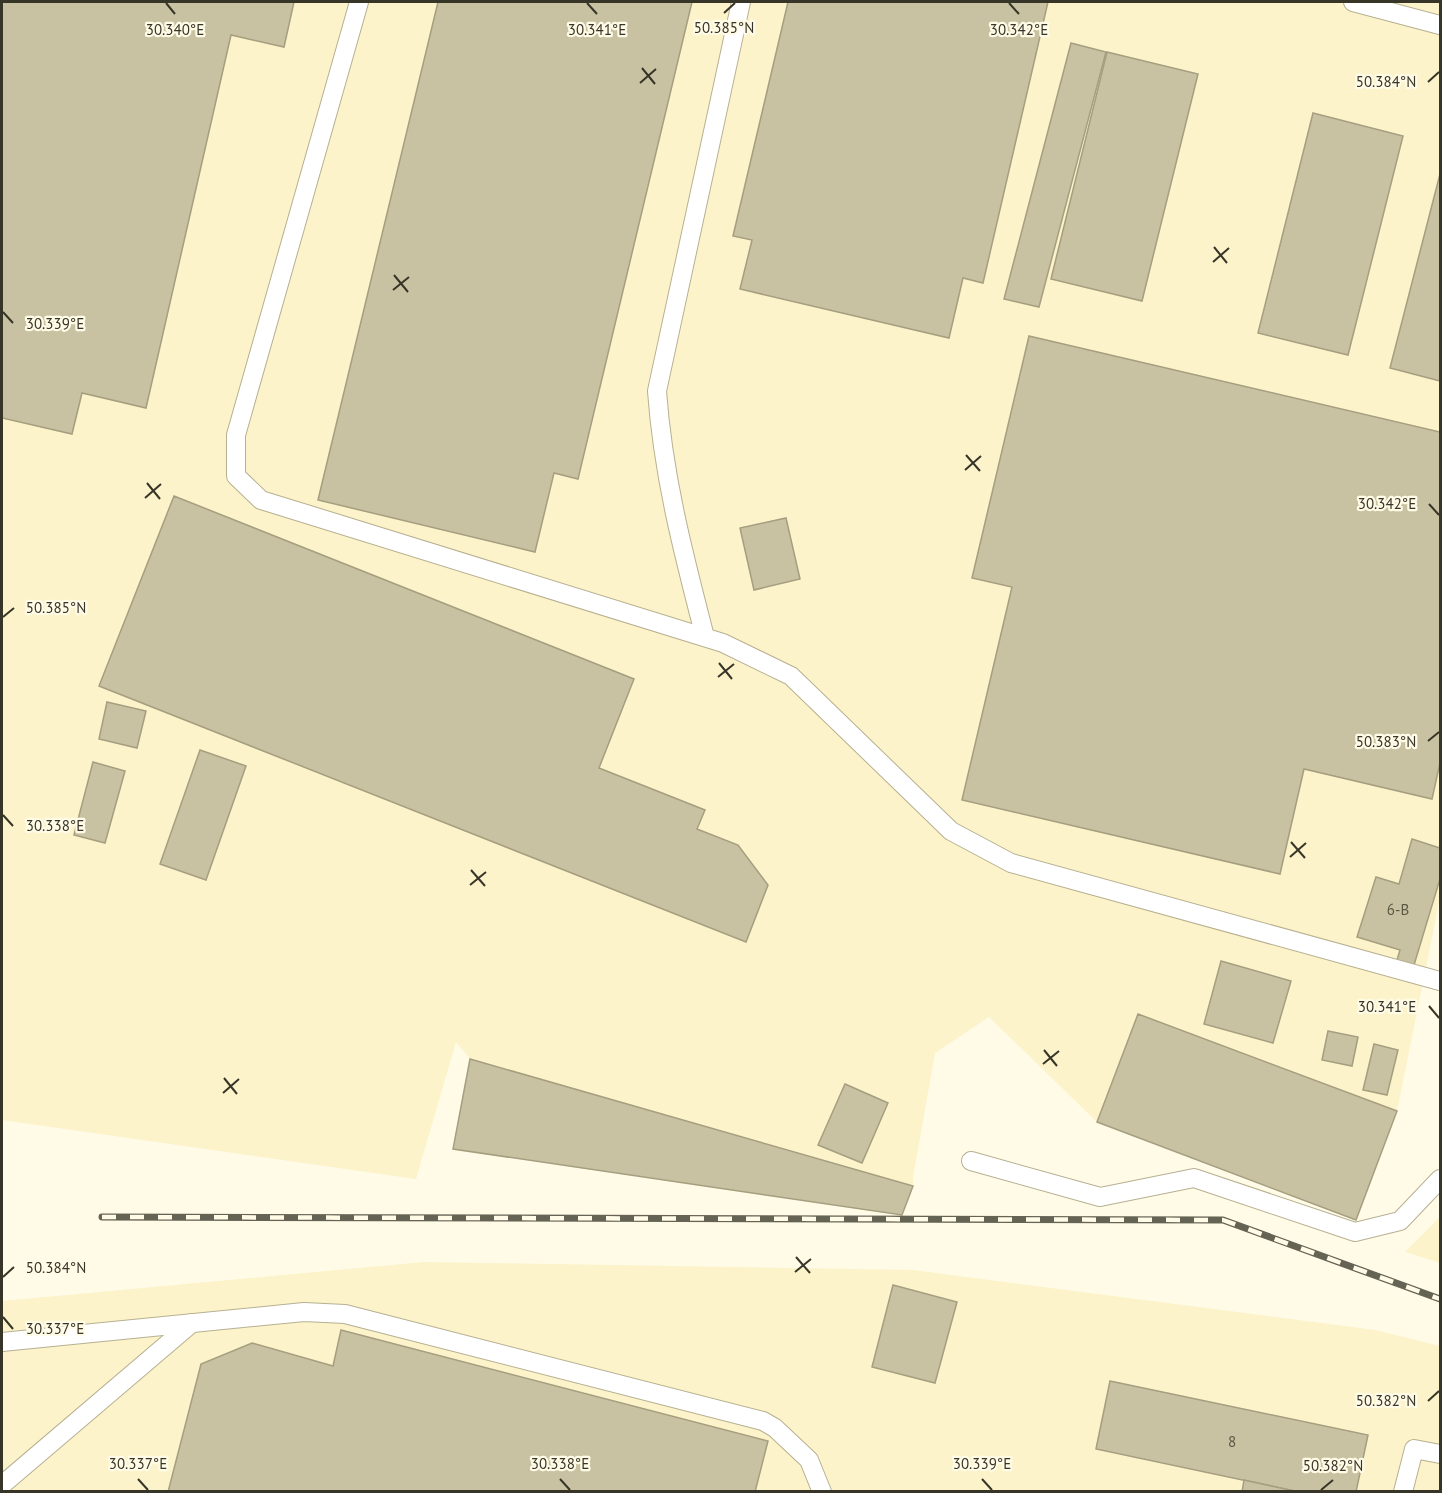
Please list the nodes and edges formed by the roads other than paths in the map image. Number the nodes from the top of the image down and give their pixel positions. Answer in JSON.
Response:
{"nodes":[{"id":1,"x":359,"y":2,"type":"edge"},
{"id":2,"x":741,"y":2,"type":"edge"},
{"id":3,"x":1353,"y":2,"type":"edge"},
{"id":4,"x":1440,"y":25,"type":"edge"},
{"id":5,"x":705,"y":637,"type":"junction"},
{"id":6,"x":1440,"y":981,"type":"edge"},
{"id":7,"x":971,"y":1161,"type":"dead end"},
{"id":8,"x":1440,"y":1179,"type":"edge"},
{"id":9,"x":192,"y":1323,"type":"junction"},
{"id":10,"x":2,"y":1342,"type":"edge"},
{"id":11,"x":1440,"y":1454,"type":"edge"},
{"id":12,"x":2,"y":1485,"type":"edge"},
{"id":13,"x":822,"y":1491,"type":"edge"},
{"id":14,"x":1403,"y":1491,"type":"edge"}],
"edges":[{"from":1,"to":5,"type":"lane"},
{"from":2,"to":5,"type":"lane"},
{"from":3,"to":4,"type":"lane"},
{"from":5,"to":6,"type":"lane"},
{"from":7,"to":8,"type":"lane"},
{"from":9,"to":10,"type":"lane"},
{"from":9,"to":12,"type":"lane"},
{"from":9,"to":13,"type":"lane"},
{"from":11,"to":14,"type":"lane"}]}
